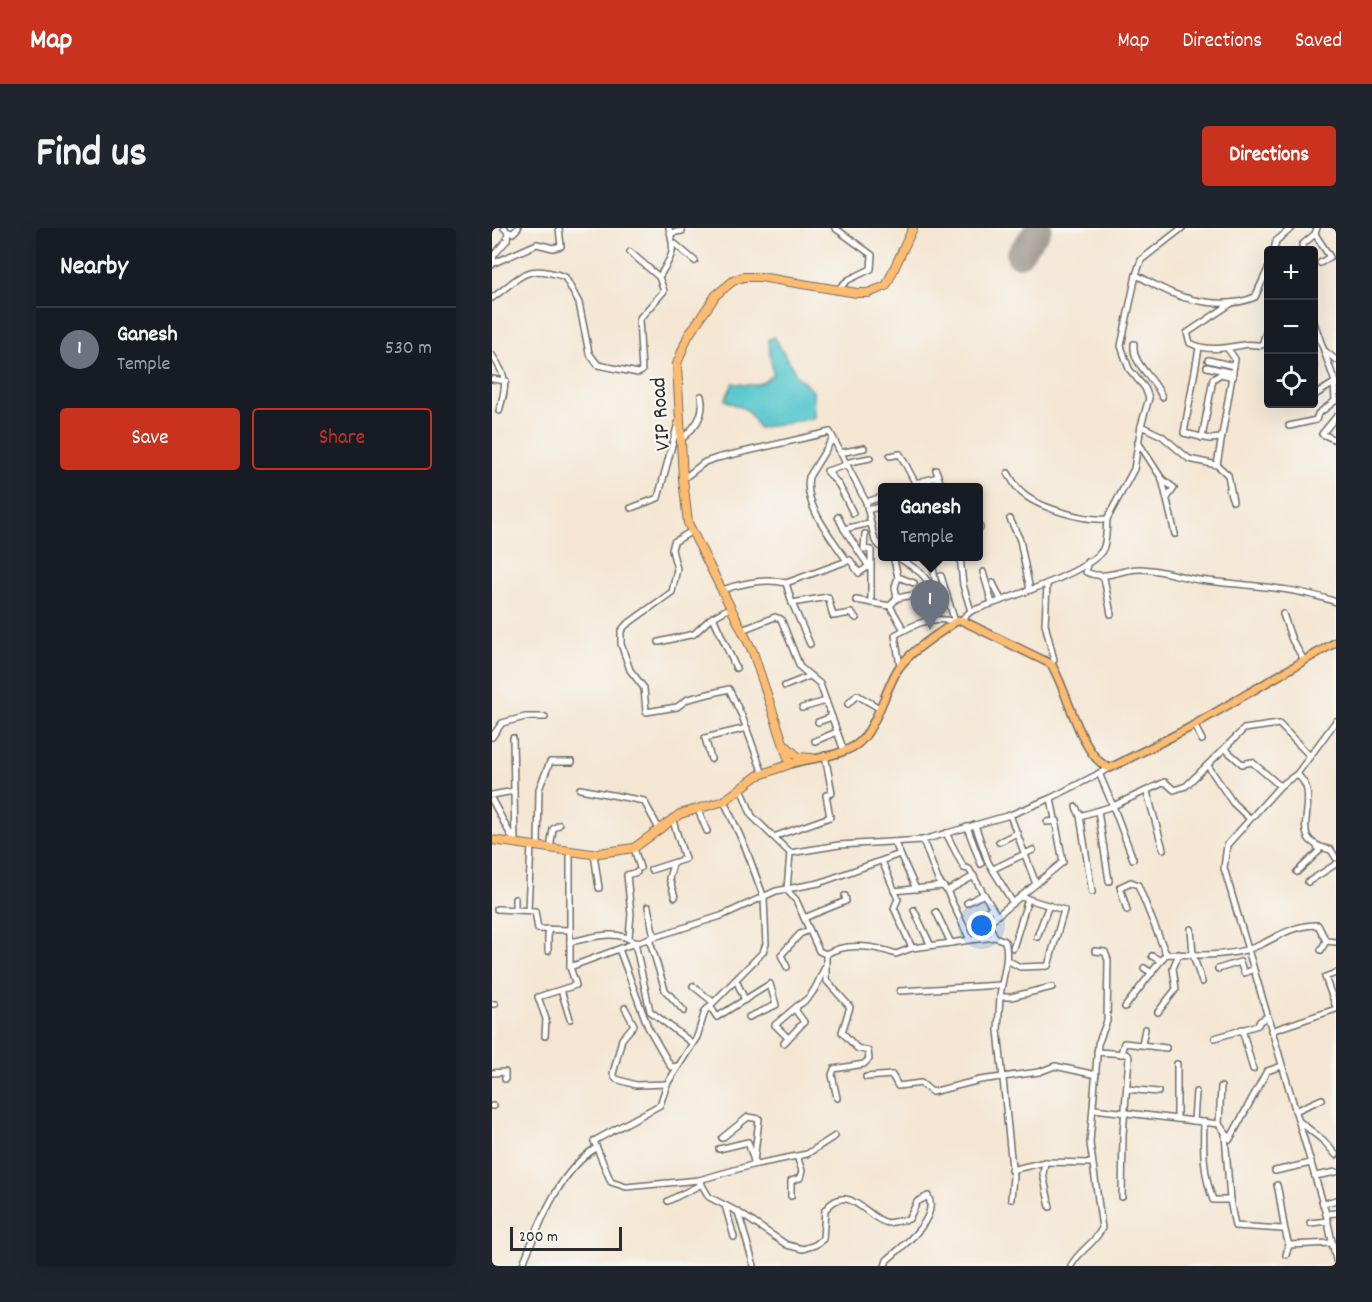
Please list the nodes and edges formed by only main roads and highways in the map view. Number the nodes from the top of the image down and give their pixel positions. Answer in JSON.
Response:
{"nodes":[{"id":1,"x":913,"y":228,"type":"edge"},
{"id":2,"x":1336,"y":642,"type":"edge"},
{"id":3,"x":784,"y":744,"type":"junction"},
{"id":4,"x":812,"y":758,"type":"junction"},
{"id":5,"x":789,"y":764,"type":"junction"},
{"id":6,"x":765,"y":773,"type":"junction"},
{"id":7,"x":492,"y":840,"type":"edge"}],
"edges":[{"from":1,"to":3,"type":"highway","name":"VIP Road"},
{"from":2,"to":4,"type":"main road"},
{"from":3,"to":4,"type":"highway"},
{"from":3,"to":5,"type":"highway","name":"VIP Road"},
{"from":3,"to":6,"type":"highway"},
{"from":4,"to":5,"type":"main road"},
{"from":5,"to":6,"type":"highway"},
{"from":6,"to":7,"type":"highway"}]}
